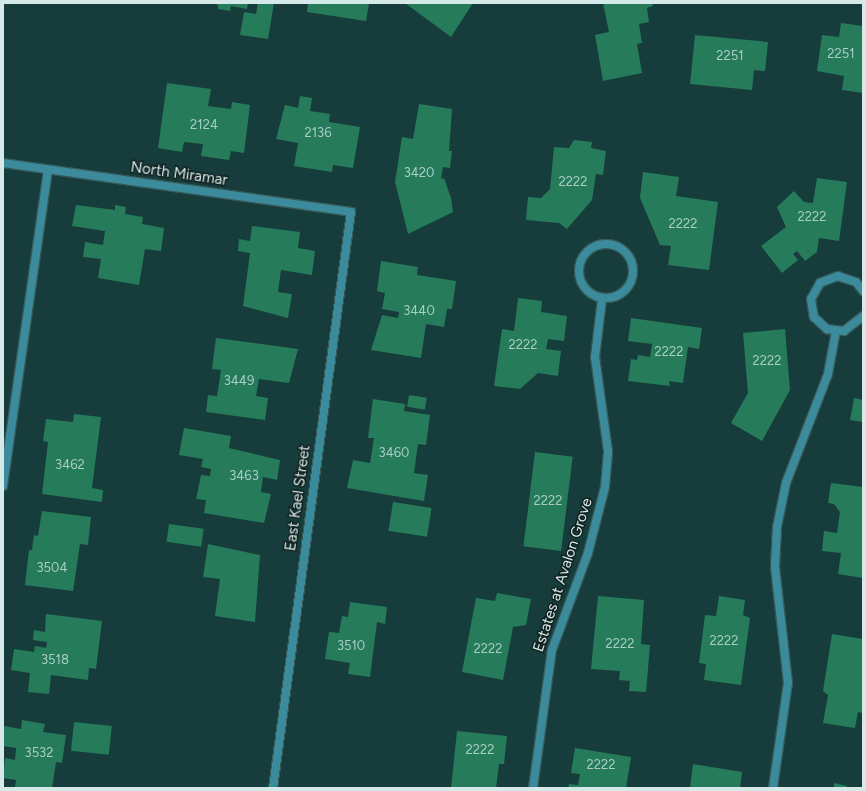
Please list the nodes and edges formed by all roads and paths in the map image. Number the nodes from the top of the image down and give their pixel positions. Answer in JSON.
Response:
{"nodes":[{"id":1,"x":3,"y":163,"type":"edge"},
{"id":2,"x":48,"y":170,"type":"junction"},
{"id":3,"x":351,"y":212,"type":"joint"},
{"id":4,"x":863,"y":291,"type":"edge"},
{"id":5,"x":602,"y":299,"type":"junction"},
{"id":6,"x":863,"y":316,"type":"edge"},
{"id":7,"x":836,"y":331,"type":"junction"},
{"id":8,"x":3,"y":486,"type":"edge"},
{"id":9,"x":273,"y":788,"type":"edge"},
{"id":10,"x":533,"y":788,"type":"edge"},
{"id":11,"x":773,"y":788,"type":"edge"}],
"edges":[{"from":1,"to":2,"type":"street","name":"North Miramar"},
{"from":2,"to":3,"type":"street","name":"North Miramar"},
{"from":2,"to":8,"type":"street"},
{"from":3,"to":9,"type":"street","name":"East Kael Street"},
{"from":4,"to":7,"type":"street"},
{"from":5,"to":5,"type":"street"},
{"from":5,"to":10,"type":"street","name":"Estates at Avalon Grove"},
{"from":6,"to":7,"type":"street"},
{"from":7,"to":11,"type":"street"}]}
